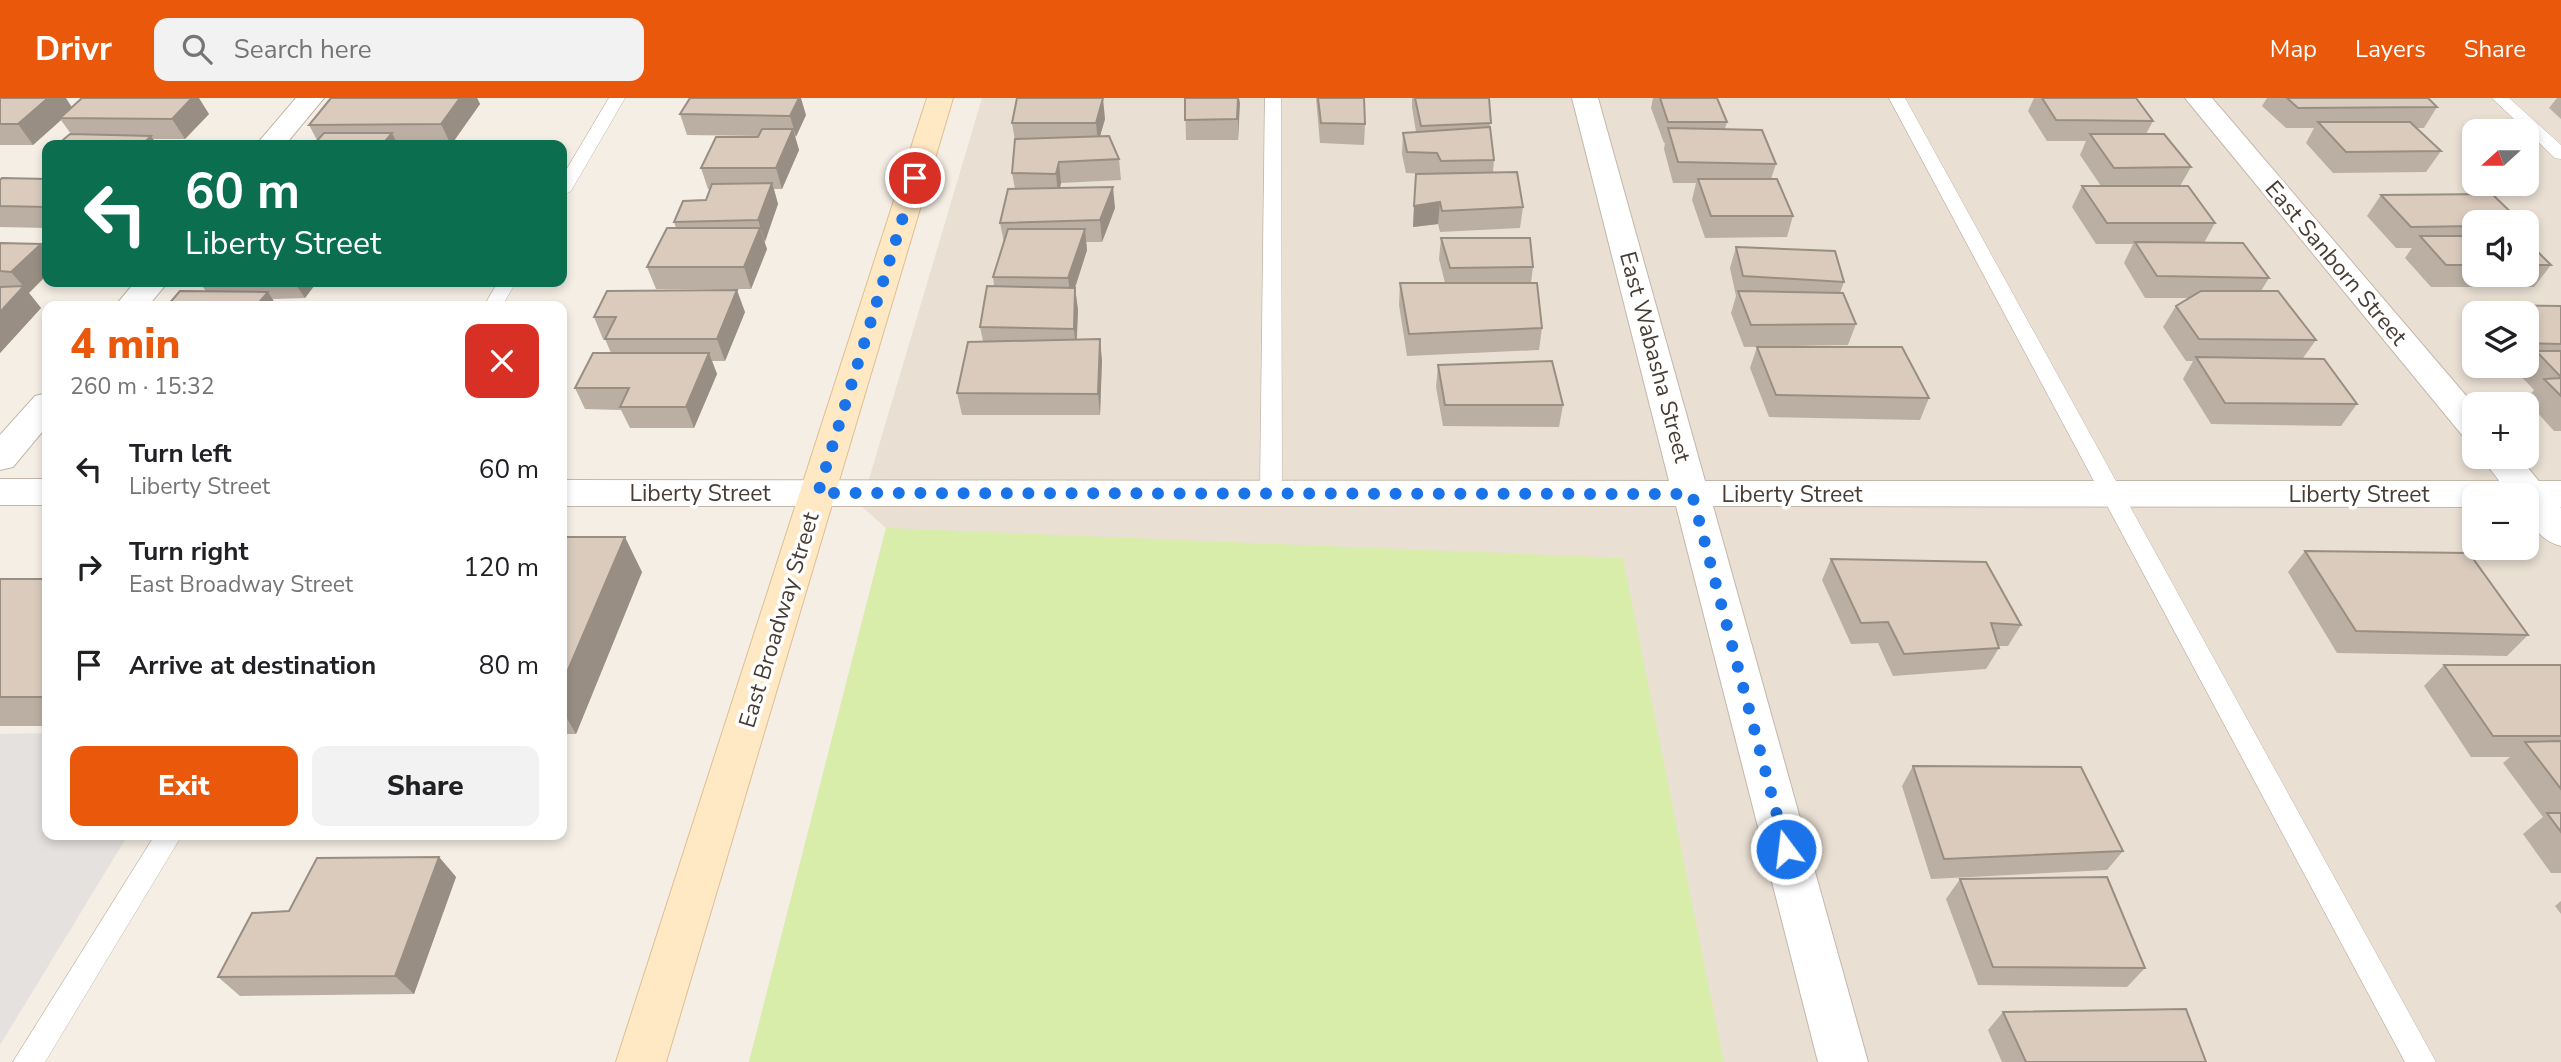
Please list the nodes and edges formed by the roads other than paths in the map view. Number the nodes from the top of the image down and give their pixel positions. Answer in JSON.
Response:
{"nodes":[{"id":1,"x":311,"y":98,"type":"edge"},
{"id":2,"x":617,"y":98,"type":"edge"},
{"id":3,"x":940,"y":98,"type":"edge"},
{"id":4,"x":1273,"y":98,"type":"edge"},
{"id":5,"x":1585,"y":98,"type":"edge"},
{"id":6,"x":1897,"y":98,"type":"edge"},
{"id":7,"x":2197,"y":98,"type":"edge"},
{"id":8,"x":2500,"y":98,"type":"edge"},
{"id":9,"x":274,"y":140,"type":"edge"},
{"id":10,"x":2561,"y":154,"type":"edge"},
{"id":11,"x":567,"y":183,"type":"edge"},
{"id":12,"x":148,"y":287,"type":"edge"},
{"id":13,"x":135,"y":301,"type":"edge"},
{"id":14,"x":42,"y":410,"type":"edge"},
{"id":15,"x":2462,"y":413,"type":"edge"},
{"id":16,"x":0,"y":458,"type":"edge"},
{"id":17,"x":2514,"y":469,"type":"edge"},
{"id":18,"x":0,"y":492,"type":"edge"},
{"id":19,"x":42,"y":492,"type":"edge"},
{"id":20,"x":567,"y":493,"type":"edge"},
{"id":21,"x":818,"y":493,"type":"junction"},
{"id":22,"x":1271,"y":493,"type":"junction"},
{"id":23,"x":1692,"y":494,"type":"junction"},
{"id":24,"x":2110,"y":494,"type":"junction"},
{"id":25,"x":2546,"y":494,"type":"edge"},
{"id":26,"x":2561,"y":533,"type":"edge"},
{"id":27,"x":166,"y":840,"type":"edge"},
{"id":28,"x":28,"y":1062,"type":"edge"},
{"id":29,"x":642,"y":1062,"type":"edge"},
{"id":30,"x":1843,"y":1062,"type":"edge"},
{"id":31,"x":2421,"y":1062,"type":"edge"}],
"edges":[{"from":1,"to":9,"type":"street"},
{"from":2,"to":11,"type":"lane"},
{"from":3,"to":21,"type":"main road","name":"East Broadway Street"},
{"from":4,"to":22,"type":"lane"},
{"from":5,"to":23,"type":"street","name":"East Wabasha Street"},
{"from":6,"to":24,"type":"lane"},
{"from":7,"to":15,"type":"street","name":"East Sanborn Street"},
{"from":8,"to":10,"type":"lane"},
{"from":12,"to":13,"type":"street"},
{"from":14,"to":16,"type":"street"},
{"from":17,"to":25,"type":"street"},
{"from":18,"to":19,"type":"street"},
{"from":20,"to":21,"type":"street","name":"Liberty Street"},
{"from":21,"to":22,"type":"street","name":"Liberty Street"},
{"from":21,"to":29,"type":"main road","name":"East Broadway Street"},
{"from":22,"to":23,"type":"street","name":"Liberty Street"},
{"from":23,"to":24,"type":"street","name":"Liberty Street"},
{"from":23,"to":30,"type":"street","name":"East Wabasha Street"},
{"from":24,"to":25,"type":"street","name":"Liberty Street"},
{"from":24,"to":31,"type":"lane"},
{"from":25,"to":26,"type":"street"},
{"from":27,"to":28,"type":"lane"}]}
